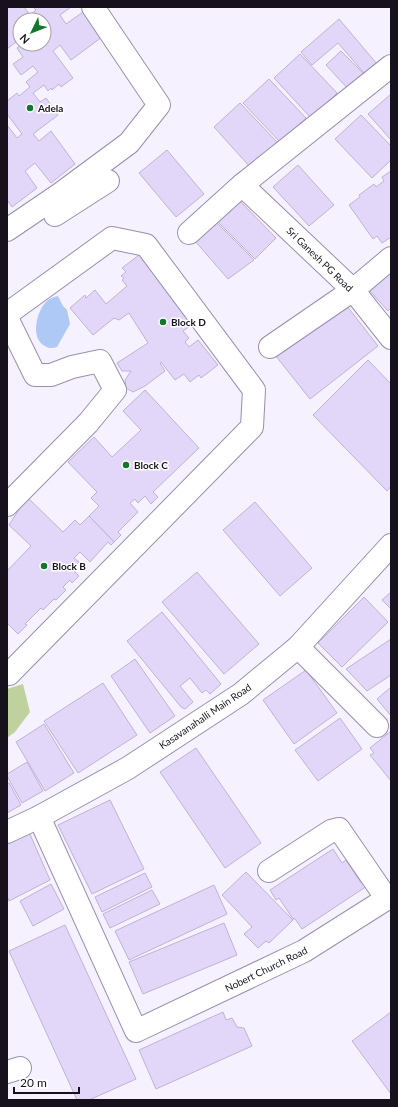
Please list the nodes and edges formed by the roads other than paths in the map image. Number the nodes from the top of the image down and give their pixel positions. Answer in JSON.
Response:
{"nodes":[{"id":1,"x":93,"y":7,"type":"edge"},
{"id":2,"x":391,"y":66,"type":"edge"},
{"id":3,"x":108,"y":181,"type":"dead end"},
{"id":4,"x":242,"y":185,"type":"junction"},
{"id":5,"x":7,"y":230,"type":"edge"},
{"id":6,"x":189,"y":233,"type":"dead end"},
{"id":7,"x":7,"y":240,"type":"edge"},
{"id":8,"x":391,"y":258,"type":"edge"},
{"id":9,"x":353,"y":290,"type":"junction"},
{"id":10,"x":7,"y":314,"type":"edge"},
{"id":11,"x":7,"y":318,"type":"edge"},
{"id":12,"x":391,"y":338,"type":"edge"},
{"id":13,"x":270,"y":347,"type":"dead end"},
{"id":14,"x":7,"y":505,"type":"edge"},
{"id":15,"x":391,"y":545,"type":"edge"},
{"id":16,"x":298,"y":647,"type":"junction"},
{"id":17,"x":7,"y":672,"type":"edge"},
{"id":18,"x":377,"y":726,"type":"dead end"},
{"id":19,"x":39,"y":817,"type":"junction"},
{"id":20,"x":7,"y":832,"type":"edge"},
{"id":21,"x":269,"y":871,"type":"dead end"},
{"id":22,"x":389,"y":898,"type":"edge"}],
"edges":[{"from":1,"to":5,"type":"street"},
{"from":2,"to":4,"type":"street"},
{"from":3,"to":7,"type":"street"},
{"from":4,"to":6,"type":"street"},
{"from":4,"to":9,"type":"street","name":"Sri Ganesh PG Road"},
{"from":8,"to":9,"type":"street"},
{"from":9,"to":12,"type":"street","name":"Sri Ganesh PG Road"},
{"from":9,"to":13,"type":"street"},
{"from":10,"to":17,"type":"street"},
{"from":11,"to":14,"type":"street"},
{"from":15,"to":16,"type":"street","name":"Kasavanahalli Main Road"},
{"from":16,"to":18,"type":"street"},
{"from":16,"to":19,"type":"street","name":"Kasavanahalli Main Road"},
{"from":19,"to":20,"type":"street","name":"Kasavanahalli Main Road"},
{"from":19,"to":22,"type":"street","name":"Nobert Church Road"},
{"from":21,"to":22,"type":"street"}]}
